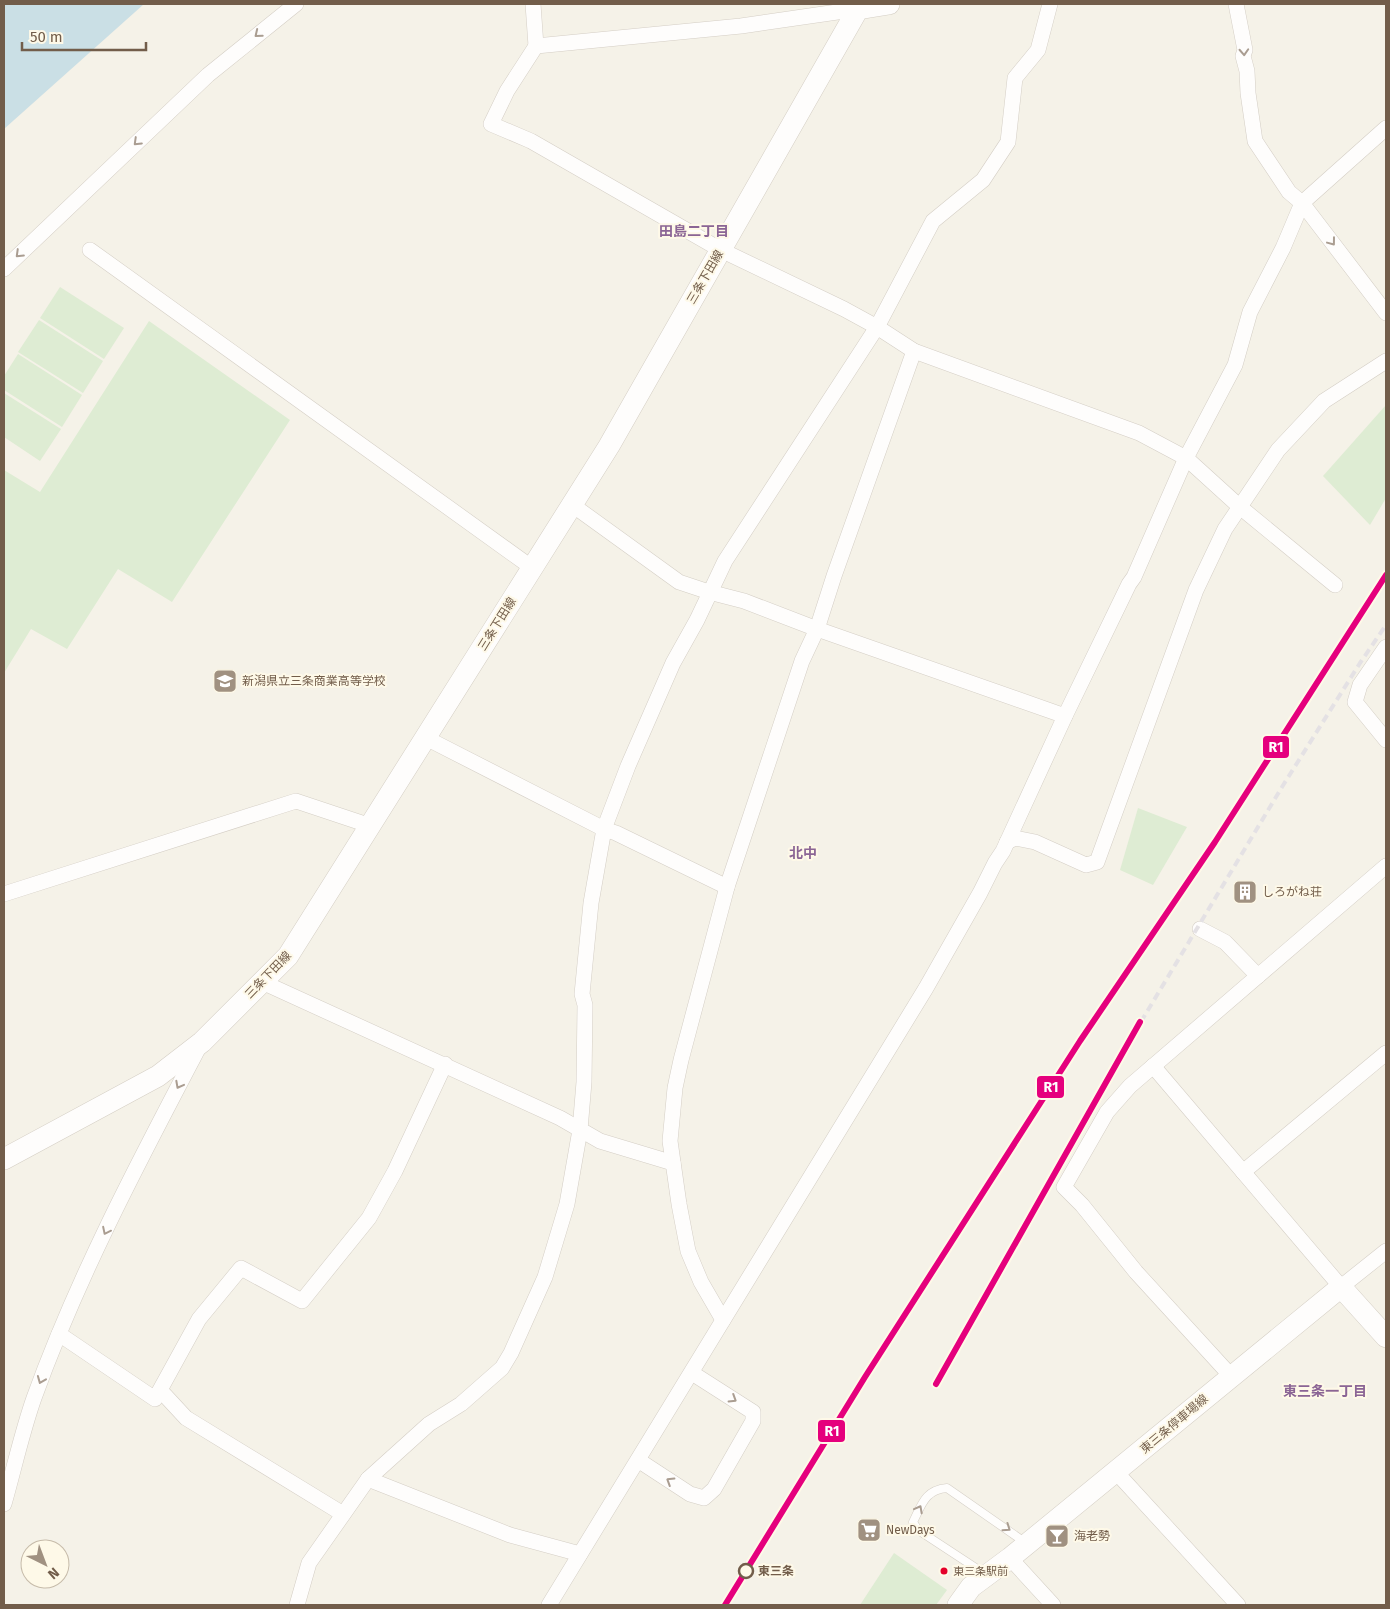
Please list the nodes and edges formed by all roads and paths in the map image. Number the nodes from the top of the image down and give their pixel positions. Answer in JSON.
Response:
{"nodes":[{"id":1,"x":296,"y":4,"type":"edge"},
{"id":2,"x":533,"y":4,"type":"edge"},
{"id":3,"x":889,"y":4,"type":"edge"},
{"id":4,"x":1050,"y":4,"type":"edge"},
{"id":5,"x":1236,"y":4,"type":"edge"},
{"id":6,"x":858,"y":9,"type":"junction"},
{"id":7,"x":536,"y":46,"type":"junction"},
{"id":8,"x":1386,"y":128,"type":"edge"},
{"id":9,"x":1302,"y":203,"type":"junction"},
{"id":10,"x":90,"y":250,"type":"dead end"},
{"id":11,"x":721,"y":250,"type":"junction"},
{"id":12,"x":4,"y":269,"type":"edge"},
{"id":13,"x":1386,"y":313,"type":"edge"},
{"id":14,"x":877,"y":327,"type":"junction"},
{"id":15,"x":914,"y":351,"type":"junction"},
{"id":16,"x":1386,"y":360,"type":"edge"},
{"id":17,"x":1186,"y":458,"type":"junction"},
{"id":18,"x":571,"y":504,"type":"junction"},
{"id":19,"x":1240,"y":507,"type":"junction"},
{"id":20,"x":531,"y":567,"type":"junction"},
{"id":21,"x":1335,"y":585,"type":"dead end"},
{"id":22,"x":709,"y":592,"type":"junction"},
{"id":23,"x":817,"y":629,"type":"junction"},
{"id":24,"x":1386,"y":647,"type":"edge"},
{"id":25,"x":1065,"y":716,"type":"junction"},
{"id":26,"x":426,"y":738,"type":"junction"},
{"id":27,"x":1386,"y":740,"type":"edge"},
{"id":28,"x":371,"y":826,"type":"junction"},
{"id":29,"x":604,"y":829,"type":"junction"},
{"id":30,"x":1007,"y":842,"type":"junction"},
{"id":31,"x":1386,"y":866,"type":"edge"},
{"id":32,"x":727,"y":887,"type":"junction"},
{"id":33,"x":4,"y":894,"type":"edge"},
{"id":34,"x":1200,"y":929,"type":"dead end"},
{"id":35,"x":1258,"y":976,"type":"junction"},
{"id":36,"x":262,"y":982,"type":"junction"},
{"id":37,"x":202,"y":1042,"type":"junction"},
{"id":38,"x":1386,"y":1053,"type":"edge"},
{"id":39,"x":445,"y":1064,"type":"junction"},
{"id":40,"x":1153,"y":1066,"type":"junction"},
{"id":41,"x":580,"y":1130,"type":"junction"},
{"id":42,"x":4,"y":1159,"type":"edge"},
{"id":43,"x":673,"y":1163,"type":"junction"},
{"id":44,"x":1243,"y":1172,"type":"junction"},
{"id":45,"x":1386,"y":1251,"type":"edge"},
{"id":46,"x":1341,"y":1288,"type":"junction"},
{"id":47,"x":723,"y":1320,"type":"junction"},
{"id":48,"x":59,"y":1334,"type":"junction"},
{"id":49,"x":1386,"y":1337,"type":"edge"},
{"id":50,"x":692,"y":1373,"type":"junction"},
{"id":51,"x":1232,"y":1376,"type":"junction"},
{"id":52,"x":161,"y":1391,"type":"junction"},
{"id":53,"x":638,"y":1460,"type":"junction"},
{"id":54,"x":1116,"y":1472,"type":"junction"},
{"id":55,"x":368,"y":1479,"type":"junction"},
{"id":56,"x":4,"y":1504,"type":"edge"},
{"id":57,"x":343,"y":1514,"type":"junction"},
{"id":58,"x":1027,"y":1543,"type":"junction"},
{"id":59,"x":580,"y":1554,"type":"junction"},
{"id":60,"x":1010,"y":1558,"type":"junction"},
{"id":61,"x":987,"y":1575,"type":"junction"},
{"id":62,"x":297,"y":1605,"type":"edge"},
{"id":63,"x":549,"y":1605,"type":"edge"},
{"id":64,"x":958,"y":1605,"type":"edge"},
{"id":65,"x":1053,"y":1605,"type":"edge"},
{"id":66,"x":1238,"y":1605,"type":"edge"}],
"edges":[{"from":1,"to":12,"type":"street","one_way":true},
{"from":2,"to":7,"type":"street"},
{"from":3,"to":6,"type":"main road"},
{"from":4,"to":14,"type":"street"},
{"from":5,"to":9,"type":"street","one_way":true},
{"from":6,"to":7,"type":"street"},
{"from":6,"to":11,"type":"main road","name":"三条下田線"},
{"from":7,"to":11,"type":"street"},
{"from":8,"to":9,"type":"street"},
{"from":9,"to":13,"type":"street","one_way":true},
{"from":9,"to":17,"type":"street"},
{"from":10,"to":20,"type":"street"},
{"from":11,"to":14,"type":"street"},
{"from":11,"to":18,"type":"main road","name":"三条下田線"},
{"from":14,"to":15,"type":"street"},
{"from":14,"to":22,"type":"street"},
{"from":15,"to":17,"type":"street"},
{"from":15,"to":23,"type":"street"},
{"from":16,"to":19,"type":"street"},
{"from":17,"to":19,"type":"street"},
{"from":17,"to":25,"type":"street"},
{"from":18,"to":20,"type":"main road","name":"三条下田線"},
{"from":18,"to":22,"type":"street"},
{"from":19,"to":21,"type":"street"},
{"from":19,"to":30,"type":"street"},
{"from":20,"to":26,"type":"main road","name":"三条下田線"},
{"from":22,"to":23,"type":"street"},
{"from":22,"to":29,"type":"street"},
{"from":23,"to":25,"type":"street"},
{"from":23,"to":32,"type":"street"},
{"from":24,"to":27,"type":"street"},
{"from":25,"to":30,"type":"street"},
{"from":26,"to":28,"type":"main road","name":"三条下田線"},
{"from":26,"to":29,"type":"street"},
{"from":28,"to":33,"type":"street"},
{"from":28,"to":36,"type":"main road","name":"三条下田線"},
{"from":29,"to":32,"type":"street"},
{"from":29,"to":41,"type":"street"},
{"from":30,"to":47,"type":"street"},
{"from":31,"to":35,"type":"street"},
{"from":32,"to":43,"type":"street"},
{"from":34,"to":35,"type":"street"},
{"from":35,"to":40,"type":"street"},
{"from":36,"to":37,"type":"main road","name":"三条下田線"},
{"from":36,"to":39,"type":"street"},
{"from":37,"to":42,"type":"main road","name":"三条下田線"},
{"from":37,"to":48,"type":"street","one_way":true},
{"from":38,"to":44,"type":"street"},
{"from":39,"to":41,"type":"street"},
{"from":39,"to":52,"type":"street"},
{"from":40,"to":44,"type":"street"},
{"from":40,"to":51,"type":"street"},
{"from":41,"to":43,"type":"street"},
{"from":41,"to":55,"type":"street"},
{"from":43,"to":47,"type":"street"},
{"from":44,"to":46,"type":"street"},
{"from":45,"to":46,"type":"street"},
{"from":46,"to":49,"type":"main road"},
{"from":46,"to":51,"type":"main road","name":"東三条停車場線"},
{"from":47,"to":50,"type":"street"},
{"from":48,"to":52,"type":"street"},
{"from":48,"to":56,"type":"street","one_way":true},
{"from":50,"to":53,"type":"street"},
{"from":50,"to":53,"type":"street","one_way":true},
{"from":51,"to":54,"type":"main road","name":"東三条停車場線"},
{"from":52,"to":57,"type":"street"},
{"from":53,"to":59,"type":"street"},
{"from":54,"to":58,"type":"main road","name":"東三条停車場線"},
{"from":54,"to":66,"type":"street"},
{"from":55,"to":57,"type":"street"},
{"from":55,"to":59,"type":"street"},
{"from":57,"to":62,"type":"street"},
{"from":58,"to":60,"type":"main road","name":"東三条停車場線"},
{"from":61,"to":58,"type":"lane","one_way":true},
{"from":59,"to":63,"type":"street"},
{"from":60,"to":61,"type":"main road","name":"東三条停車場線"},
{"from":60,"to":65,"type":"street"},
{"from":61,"to":64,"type":"main road","name":"東三条停車場線"}]}
